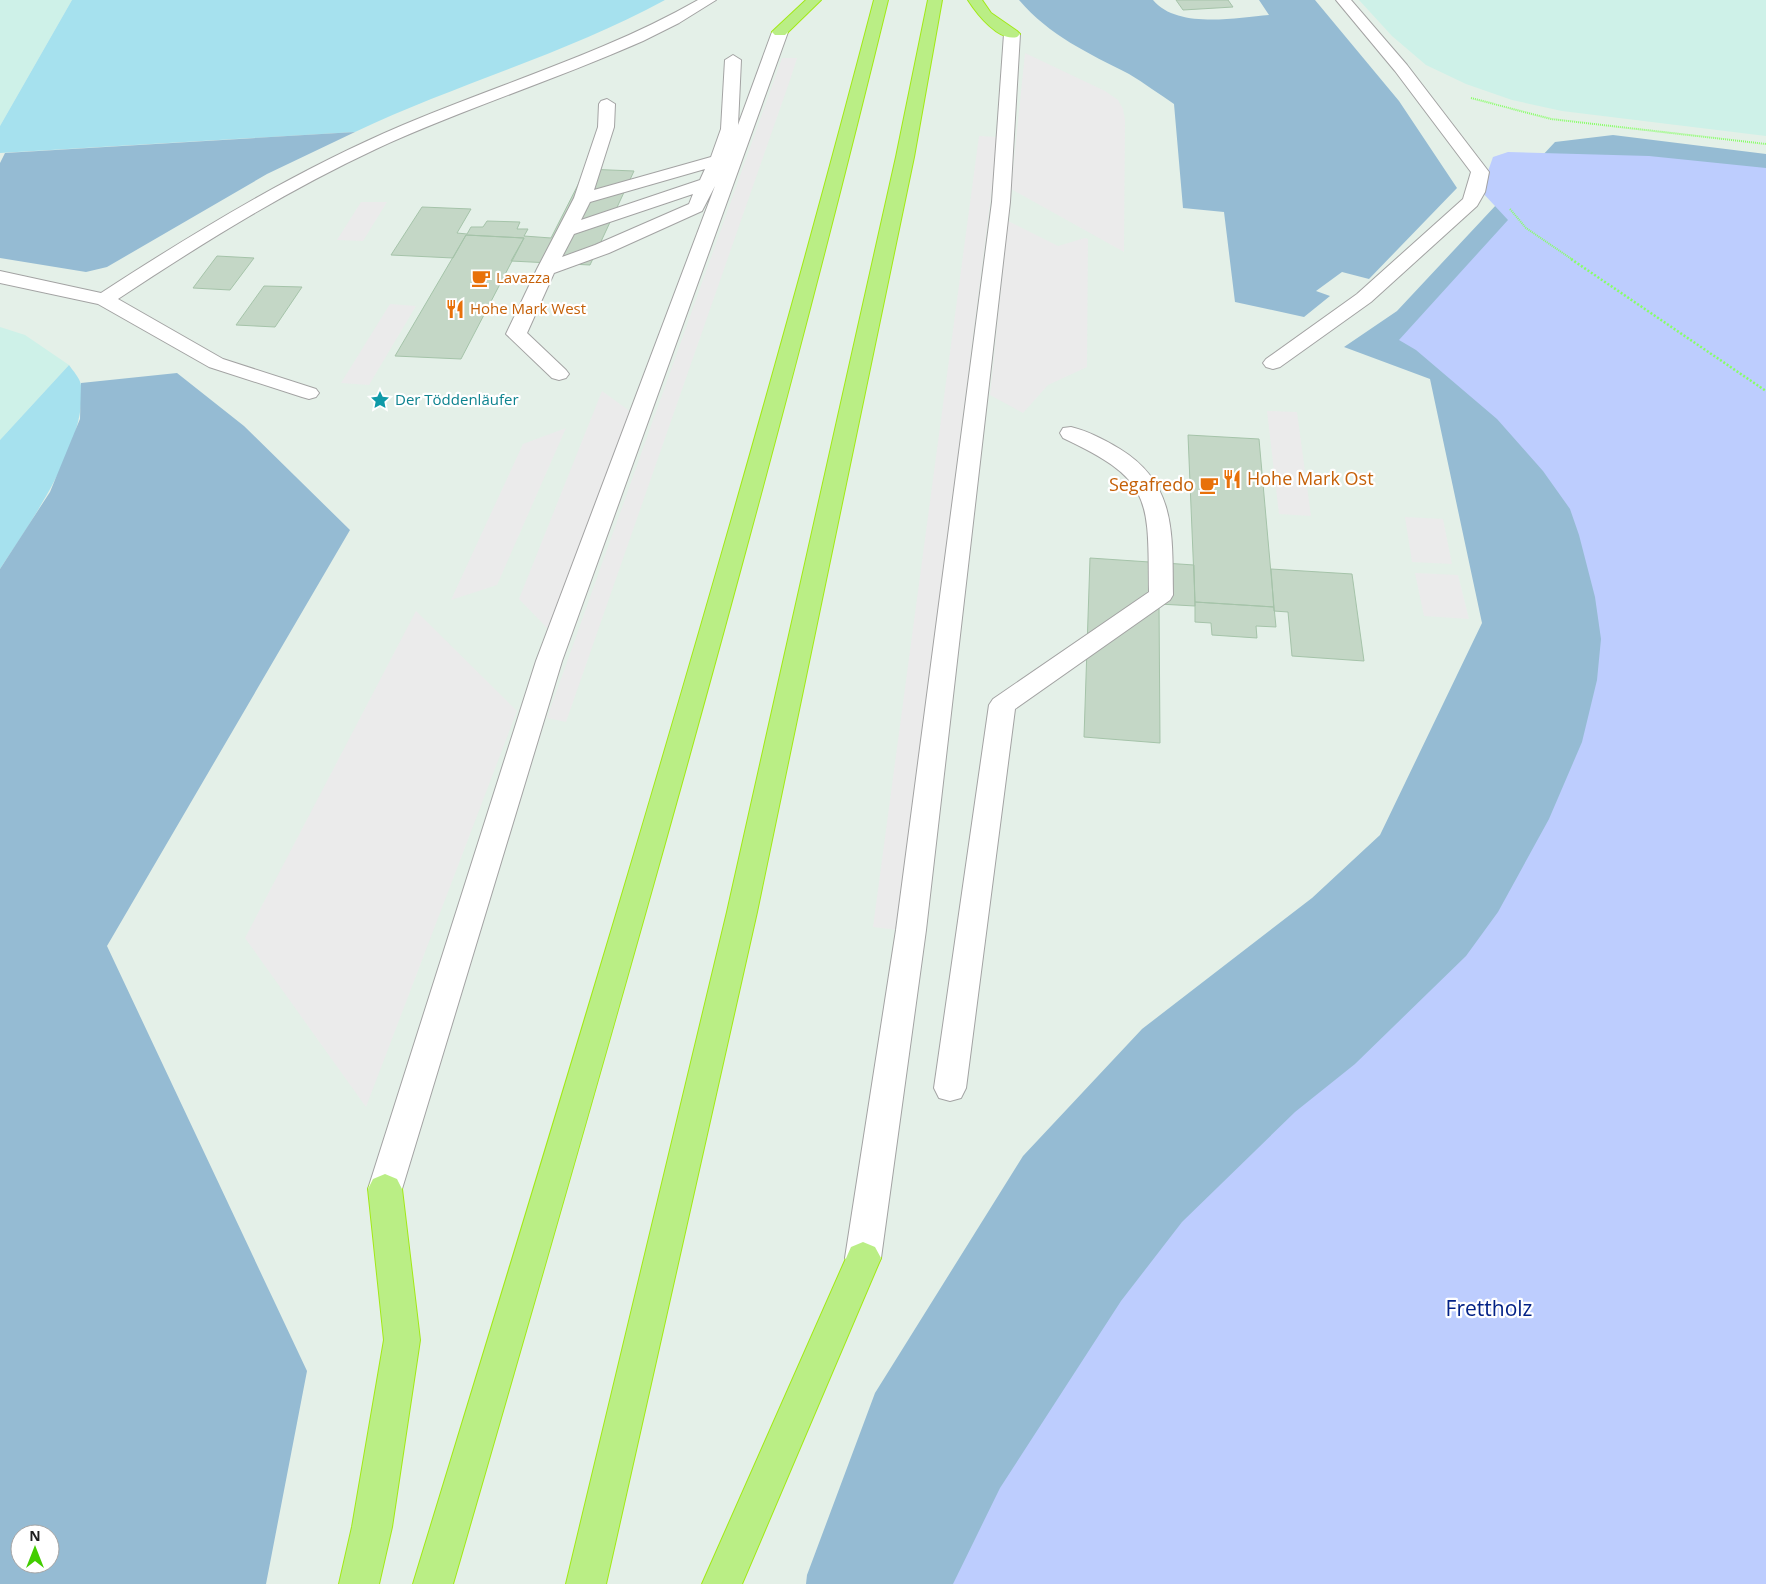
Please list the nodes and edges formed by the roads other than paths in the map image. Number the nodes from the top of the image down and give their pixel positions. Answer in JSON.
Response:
{"nodes":[{"id":1,"x":709,"y":0,"type":"edge"},
{"id":2,"x":814,"y":0,"type":"edge"},
{"id":3,"x":881,"y":0,"type":"edge"},
{"id":4,"x":935,"y":0,"type":"edge"},
{"id":5,"x":975,"y":0,"type":"edge"},
{"id":6,"x":1343,"y":0,"type":"edge"},
{"id":7,"x":780,"y":32,"type":"joint"},
{"id":8,"x":1012,"y":34,"type":"joint"},
{"id":9,"x":733,"y":60,"type":"dead end"},
{"id":10,"x":607,"y":104,"type":"dead end"},
{"id":11,"x":718,"y":160,"type":"junction"},
{"id":12,"x":708,"y":183,"type":"junction"},
{"id":13,"x":583,"y":198,"type":"junction"},
{"id":14,"x":567,"y":230,"type":"junction"},
{"id":15,"x":546,"y":269,"type":"junction"},
{"id":16,"x":0,"y":277,"type":"edge"},
{"id":17,"x":104,"y":300,"type":"junction"},
{"id":18,"x":1273,"y":363,"type":"dead end"},
{"id":19,"x":558,"y":374,"type":"dead end"},
{"id":20,"x":309,"y":393,"type":"dead end"},
{"id":21,"x":1071,"y":433,"type":"dead end"},
{"id":22,"x":950,"y":1088,"type":"dead end"},
{"id":23,"x":386,"y":1190,"type":"joint"},
{"id":24,"x":862,"y":1258,"type":"joint"},
{"id":25,"x":359,"y":1584,"type":"edge"},
{"id":26,"x":433,"y":1584,"type":"edge"},
{"id":27,"x":586,"y":1584,"type":"edge"},
{"id":28,"x":722,"y":1584,"type":"edge"}],
"edges":[{"from":1,"to":17,"type":"street"},
{"from":2,"to":7,"type":"highway"},
{"from":3,"to":26,"type":"highway"},
{"from":4,"to":27,"type":"highway"},
{"from":5,"to":8,"type":"highway"},
{"from":6,"to":18,"type":"street"},
{"from":7,"to":23,"type":"street"},
{"from":8,"to":24,"type":"street"},
{"from":9,"to":11,"type":"street"},
{"from":10,"to":13,"type":"street"},
{"from":11,"to":12,"type":"street"},
{"from":11,"to":13,"type":"street"},
{"from":12,"to":14,"type":"street"},
{"from":12,"to":15,"type":"street"},
{"from":13,"to":14,"type":"street"},
{"from":14,"to":15,"type":"street"},
{"from":15,"to":19,"type":"street"},
{"from":16,"to":17,"type":"street"},
{"from":17,"to":20,"type":"street"},
{"from":21,"to":22,"type":"street"},
{"from":23,"to":25,"type":"highway"},
{"from":24,"to":28,"type":"highway"}]}
